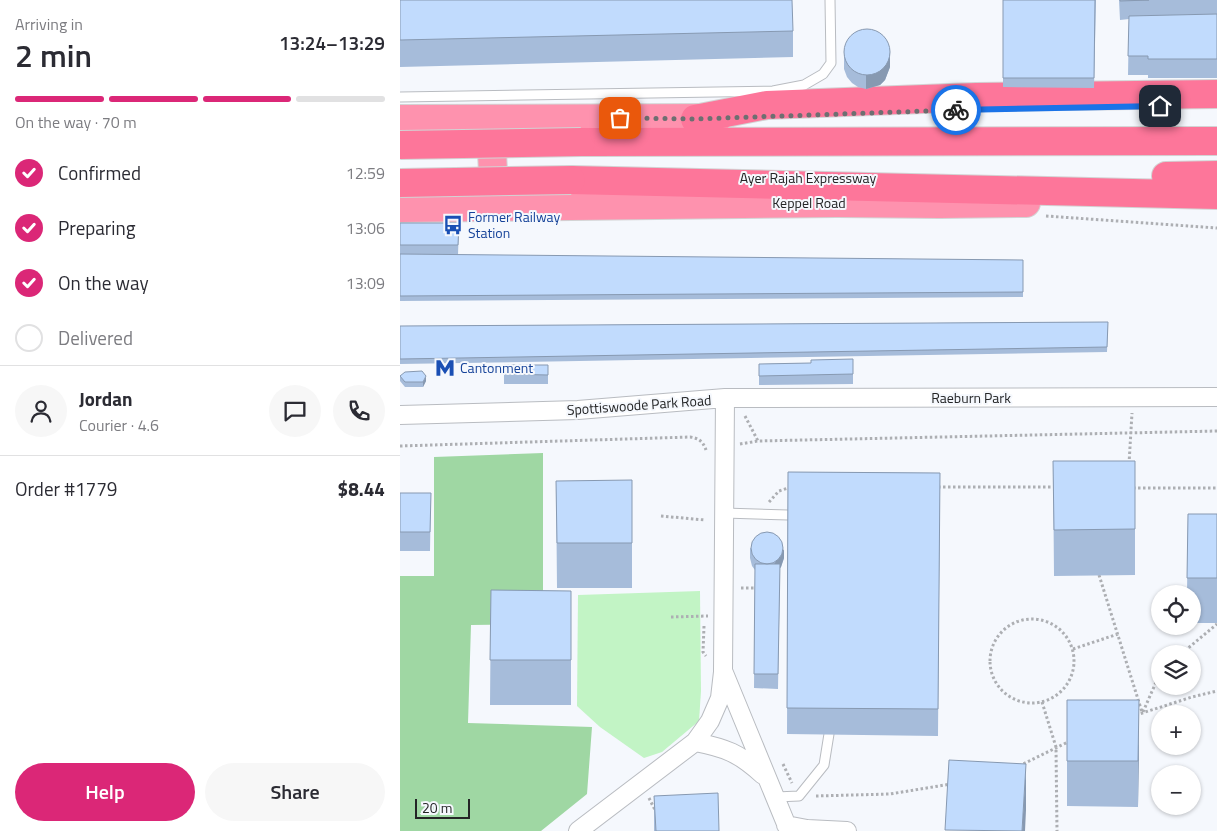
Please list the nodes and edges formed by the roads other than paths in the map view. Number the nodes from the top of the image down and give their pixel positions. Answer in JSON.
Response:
{"nodes":[{"id":1,"x":830,"y":0,"type":"edge"},
{"id":2,"x":1217,"y":94,"type":"edge"},
{"id":3,"x":400,"y":97,"type":"edge"},
{"id":4,"x":1217,"y":105,"type":"edge"},
{"id":5,"x":462,"y":118,"type":"junction"},
{"id":6,"x":400,"y":119,"type":"edge"},
{"id":7,"x":695,"y":119,"type":"junction"},
{"id":8,"x":1217,"y":141,"type":"edge"},
{"id":9,"x":400,"y":145,"type":"edge"},
{"id":10,"x":1217,"y":175,"type":"edge"},
{"id":11,"x":571,"y":180,"type":"junction"},
{"id":12,"x":400,"y":183,"type":"edge"},
{"id":13,"x":1217,"y":195,"type":"edge"},
{"id":14,"x":465,"y":207,"type":"junction"},
{"id":15,"x":400,"y":208,"type":"edge"},
{"id":16,"x":1217,"y":209,"type":"edge"},
{"id":17,"x":1217,"y":397,"type":"edge"},
{"id":18,"x":730,"y":398,"type":"junction"},
{"id":19,"x":400,"y":415,"type":"edge"},
{"id":20,"x":724,"y":512,"type":"junction"},
{"id":21,"x":788,"y":515,"type":"edge"},
{"id":22,"x":723,"y":669,"type":"junction"},
{"id":23,"x":828,"y":734,"type":"edge"},
{"id":24,"x":695,"y":742,"type":"junction"},
{"id":25,"x":767,"y":778,"type":"junction"},
{"id":26,"x":776,"y":797,"type":"junction"},
{"id":27,"x":788,"y":828,"type":"edge"},
{"id":28,"x":578,"y":831,"type":"edge"},
{"id":29,"x":847,"y":831,"type":"edge"}],
"edges":[{"from":1,"to":3,"type":"lane"},
{"from":2,"to":7,"type":"highway"},
{"from":4,"to":7,"type":"highway"},
{"from":5,"to":6,"type":"highway"},
{"from":5,"to":7,"type":"highway"},
{"from":5,"to":14,"type":"highway"},
{"from":8,"to":9,"type":"highway","bridge":true},
{"from":10,"to":11,"type":"highway","name":"Ayer Rajah Expressway"},
{"from":11,"to":12,"type":"highway","name":"Ayer Rajah Expressway","bridge":true},
{"from":11,"to":13,"type":"highway"},
{"from":14,"to":15,"type":"highway","name":"Keppel Road"},
{"from":14,"to":16,"type":"highway","name":"Keppel Road"},
{"from":17,"to":18,"type":"street","name":"Raeburn Park"},
{"from":18,"to":19,"type":"street","name":"Spottiswoode Park Road"},
{"from":18,"to":20,"type":"street","name":"Spottiswoode Park Road"},
{"from":20,"to":21,"type":"lane"},
{"from":20,"to":22,"type":"street","name":"Spottiswoode Park Road"},
{"from":22,"to":24,"type":"street","name":"Spottiswoode Park Road"},
{"from":22,"to":25,"type":"street","name":"Spottiswoode Park Road"},
{"from":23,"to":26,"type":"lane"},
{"from":24,"to":25,"type":"street","name":"Spottiswoode Park Road"},
{"from":24,"to":28,"type":"street","name":"Spottiswoode Park Road"},
{"from":25,"to":26,"type":"street","name":"Spottiswoode Park Road"},
{"from":26,"to":27,"type":"street","name":"Spottiswoode Park Road"},
{"from":27,"to":29,"type":"street"}]}
